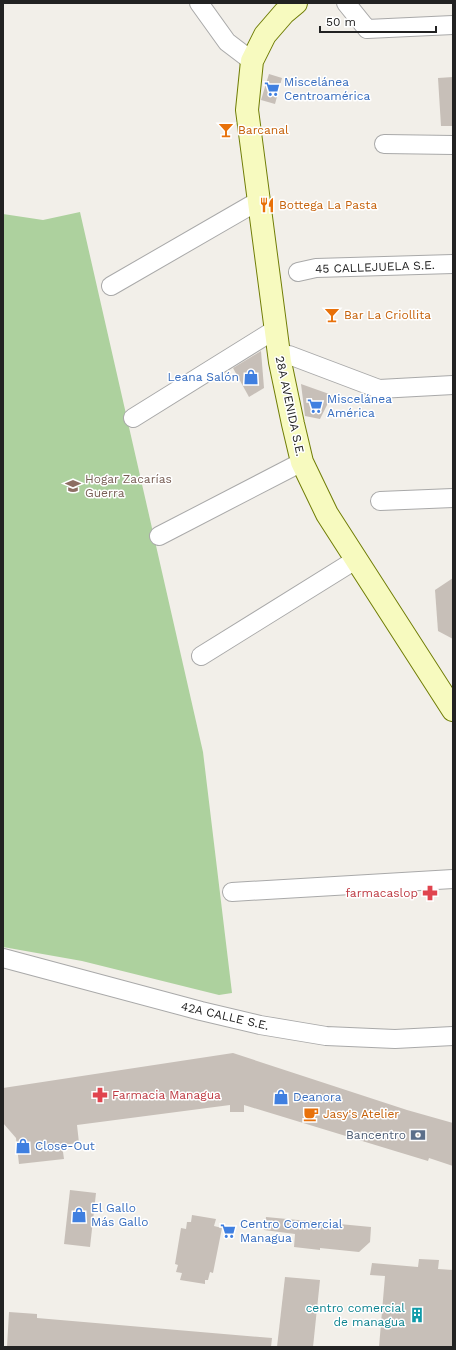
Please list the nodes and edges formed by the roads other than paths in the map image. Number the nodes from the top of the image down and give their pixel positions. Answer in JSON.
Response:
{"nodes":[{"id":1,"x":199,"y":3,"type":"edge"},
{"id":2,"x":296,"y":3,"type":"edge"},
{"id":3,"x":346,"y":3,"type":"edge"},
{"id":4,"x":453,"y":25,"type":"edge"},
{"id":5,"x":252,"y":61,"type":"junction"},
{"id":6,"x":384,"y":144,"type":"dead end"},
{"id":7,"x":453,"y":145,"type":"edge"},
{"id":8,"x":260,"y":200,"type":"junction"},
{"id":9,"x":453,"y":264,"type":"edge"},
{"id":10,"x":298,"y":272,"type":"dead end"},
{"id":11,"x":111,"y":286,"type":"dead end"},
{"id":12,"x":276,"y":329,"type":"junction"},
{"id":13,"x":289,"y":355,"type":"dead end"},
{"id":14,"x":453,"y":386,"type":"edge"},
{"id":15,"x":133,"y":418,"type":"dead end"},
{"id":16,"x":302,"y":462,"type":"junction"},
{"id":17,"x":453,"y":498,"type":"edge"},
{"id":18,"x":380,"y":501,"type":"dead end"},
{"id":19,"x":159,"y":536,"type":"dead end"},
{"id":20,"x":357,"y":559,"type":"junction"},
{"id":21,"x":201,"y":656,"type":"dead end"},
{"id":22,"x":453,"y":710,"type":"edge"},
{"id":23,"x":453,"y":879,"type":"edge"},
{"id":24,"x":232,"y":892,"type":"dead end"},
{"id":25,"x":3,"y":958,"type":"edge"},
{"id":26,"x":453,"y":1036,"type":"edge"}],
"edges":[{"from":1,"to":5,"type":"street"},
{"from":2,"to":5,"type":"street"},
{"from":3,"to":4,"type":"street"},
{"from":5,"to":8,"type":"street","name":"28A AVENIDA S.E."},
{"from":6,"to":7,"type":"street"},
{"from":8,"to":11,"type":"street"},
{"from":8,"to":12,"type":"street","name":"28A AVENIDA S.E."},
{"from":9,"to":10,"type":"street","name":"45 CALLEJUELA S.E."},
{"from":12,"to":15,"type":"street"},
{"from":12,"to":16,"type":"street","name":"28A AVENIDA S.E."},
{"from":13,"to":14,"type":"street"},
{"from":16,"to":19,"type":"street"},
{"from":16,"to":20,"type":"street","name":"28A AVENIDA S.E."},
{"from":17,"to":18,"type":"street"},
{"from":20,"to":21,"type":"street"},
{"from":20,"to":22,"type":"street","name":"28A AVENIDA S.E."},
{"from":23,"to":24,"type":"street"},
{"from":25,"to":26,"type":"street","name":"42A CALLE S.E."}]}
